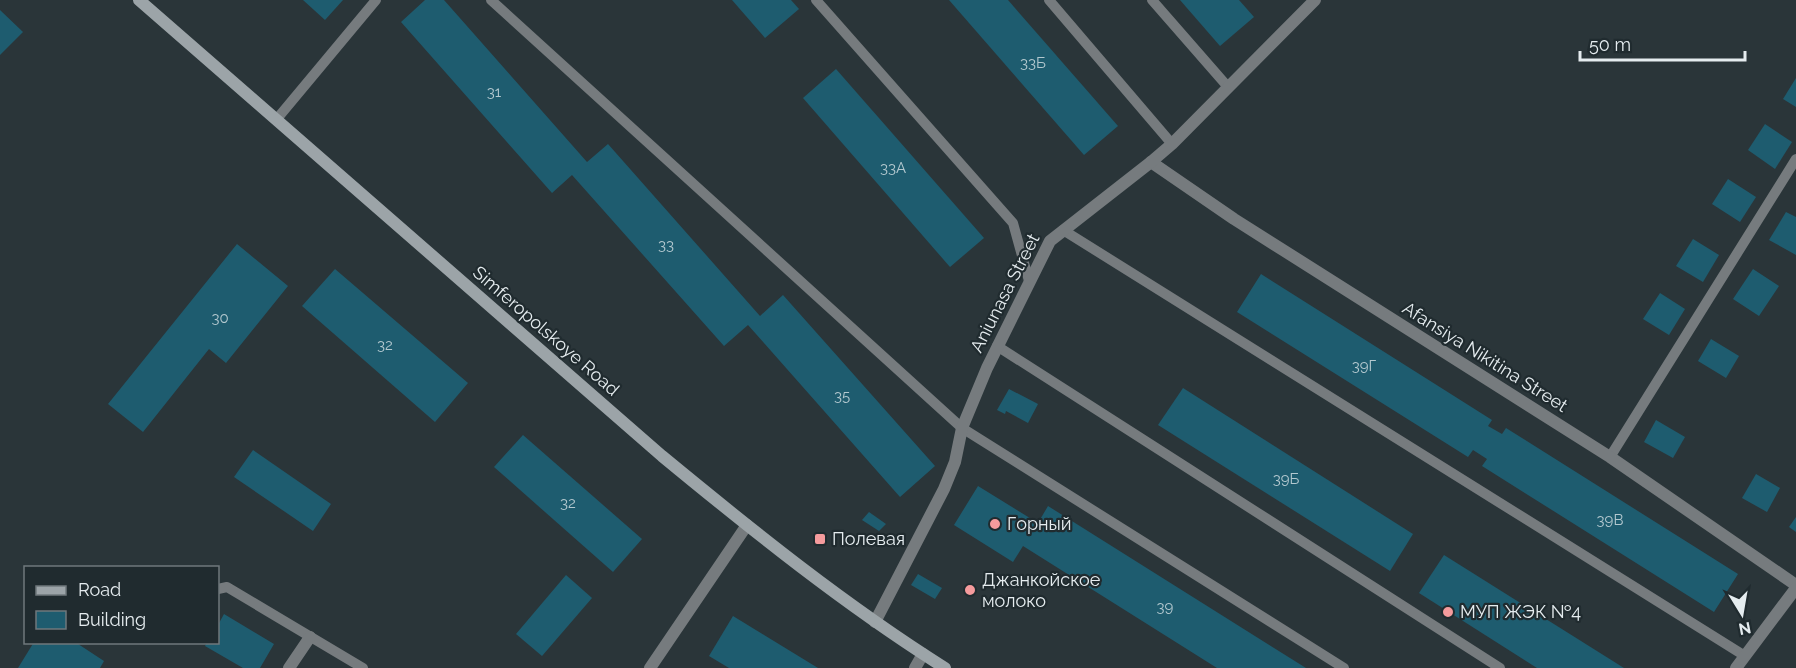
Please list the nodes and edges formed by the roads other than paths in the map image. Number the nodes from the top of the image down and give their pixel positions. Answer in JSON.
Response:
{"nodes":[{"id":1,"x":139,"y":0,"type":"edge"},
{"id":2,"x":376,"y":0,"type":"edge"},
{"id":3,"x":491,"y":0,"type":"edge"},
{"id":4,"x":816,"y":0,"type":"edge"},
{"id":5,"x":1049,"y":0,"type":"edge"},
{"id":6,"x":1152,"y":0,"type":"edge"},
{"id":7,"x":1315,"y":0,"type":"edge"},
{"id":8,"x":1228,"y":87,"type":"junction"},
{"id":9,"x":276,"y":120,"type":"junction"},
{"id":10,"x":1172,"y":144,"type":"junction"},
{"id":11,"x":1796,"y":159,"type":"edge"},
{"id":12,"x":1151,"y":162,"type":"junction"},
{"id":13,"x":1063,"y":230,"type":"junction"},
{"id":14,"x":1029,"y":281,"type":"junction"},
{"id":15,"x":997,"y":346,"type":"junction"},
{"id":16,"x":962,"y":428,"type":"junction"},
{"id":17,"x":1610,"y":458,"type":"junction"},
{"id":18,"x":747,"y":525,"type":"junction"},
{"id":19,"x":1796,"y":587,"type":"edge"},
{"id":20,"x":219,"y":589,"type":"edge"},
{"id":21,"x":875,"y":622,"type":"junction"},
{"id":22,"x":310,"y":637,"type":"junction"},
{"id":23,"x":923,"y":654,"type":"junction"},
{"id":24,"x":1745,"y":656,"type":"junction"},
{"id":25,"x":289,"y":668,"type":"edge"},
{"id":26,"x":363,"y":668,"type":"edge"},
{"id":27,"x":650,"y":668,"type":"edge"},
{"id":28,"x":915,"y":668,"type":"edge"},
{"id":29,"x":945,"y":668,"type":"edge"},
{"id":30,"x":1344,"y":668,"type":"edge"},
{"id":31,"x":1500,"y":668,"type":"edge"},
{"id":32,"x":1736,"y":668,"type":"edge"}],
"edges":[{"from":1,"to":9,"type":"main road","name":"Simferopolskoye Road"},
{"from":2,"to":9,"type":"lane"},
{"from":3,"to":16,"type":"lane"},
{"from":4,"to":14,"type":"lane"},
{"from":5,"to":10,"type":"lane"},
{"from":6,"to":8,"type":"lane"},
{"from":7,"to":8,"type":"street","name":"Aniunasa Street"},
{"from":8,"to":10,"type":"street","name":"Aniunasa Street"},
{"from":9,"to":18,"type":"main road","name":"Simferopolskoye Road"},
{"from":10,"to":12,"type":"street","name":"Aniunasa Street"},
{"from":11,"to":17,"type":"lane"},
{"from":12,"to":13,"type":"street","name":"Aniunasa Street"},
{"from":12,"to":17,"type":"street","name":"Afansiya Nikitina Street"},
{"from":13,"to":14,"type":"street","name":"Aniunasa Street"},
{"from":13,"to":24,"type":"lane"},
{"from":14,"to":15,"type":"street","name":"Aniunasa Street"},
{"from":15,"to":16,"type":"street","name":"Aniunasa Street"},
{"from":15,"to":31,"type":"lane"},
{"from":16,"to":21,"type":"street","name":"Aniunasa Street"},
{"from":16,"to":30,"type":"lane"},
{"from":17,"to":19,"type":"street","name":"Afansiya Nikitina Street"},
{"from":18,"to":21,"type":"main road","name":"Simferopolskoye Road"},
{"from":18,"to":27,"type":"street"},
{"from":19,"to":24,"type":"street"},
{"from":20,"to":22,"type":"lane"},
{"from":21,"to":23,"type":"main road","name":"Simferopolskoye Road"},
{"from":22,"to":25,"type":"street"},
{"from":22,"to":26,"type":"lane"},
{"from":23,"to":28,"type":"street"},
{"from":23,"to":29,"type":"main road","name":"Simferopolskoye Road"},
{"from":24,"to":32,"type":"street"}]}
